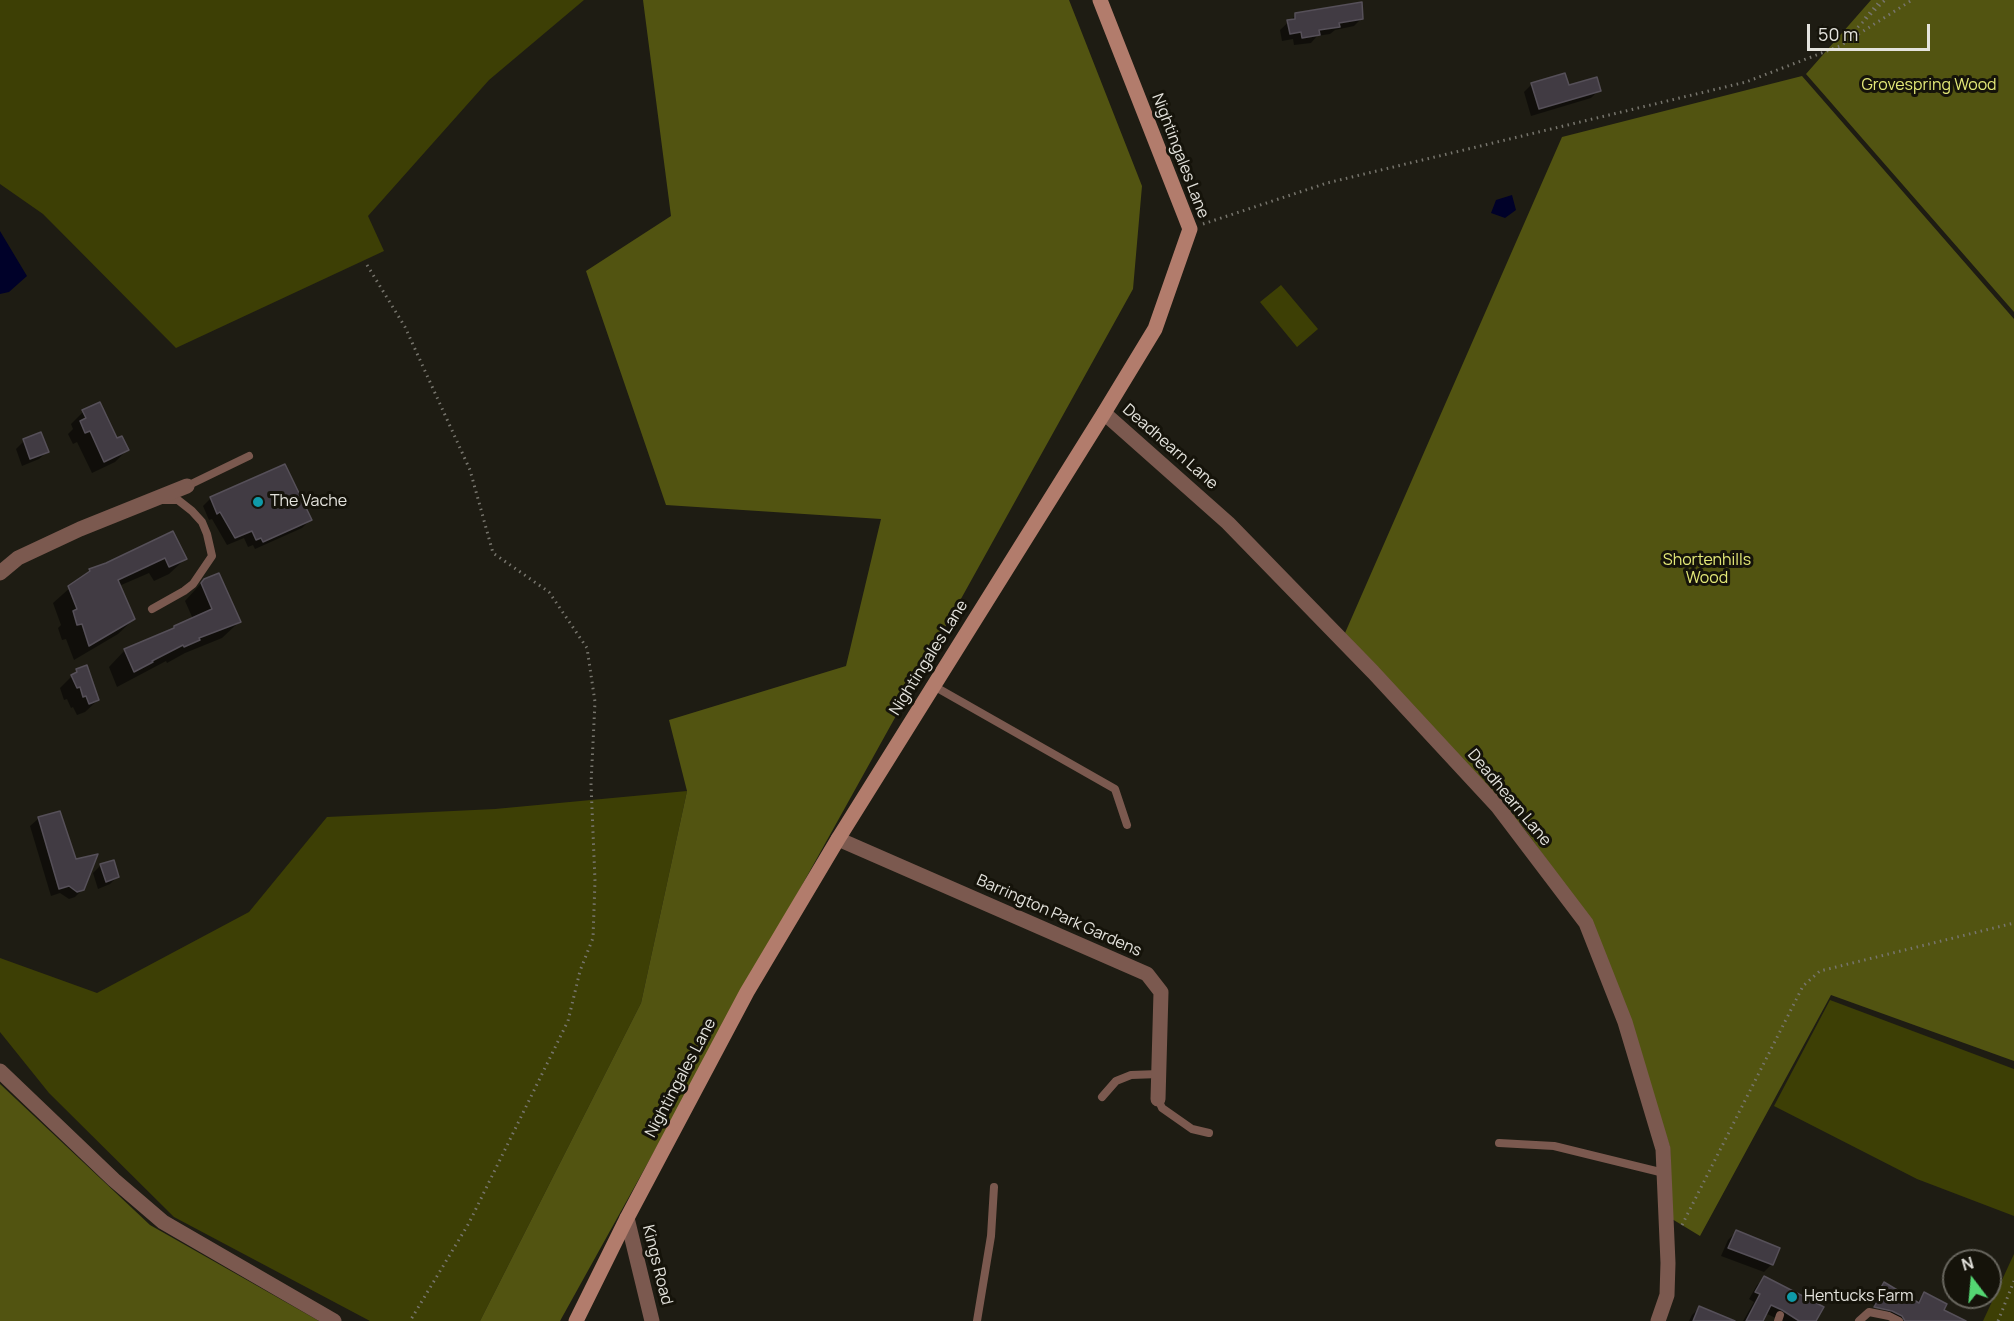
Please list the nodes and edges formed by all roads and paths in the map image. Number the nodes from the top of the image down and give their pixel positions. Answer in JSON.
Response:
{"nodes":[{"id":1,"x":1100,"y":0,"type":"edge"},
{"id":2,"x":1883,"y":0,"type":"edge"},
{"id":3,"x":1912,"y":0,"type":"edge"},
{"id":4,"x":1840,"y":46,"type":"junction"},
{"id":5,"x":1190,"y":229,"type":"junction"},
{"id":6,"x":367,"y":265,"type":"dead end"},
{"id":7,"x":1104,"y":413,"type":"junction"},
{"id":8,"x":249,"y":456,"type":"dead end"},
{"id":9,"x":187,"y":486,"type":"joint"},
{"id":10,"x":154,"y":501,"type":"junction"},
{"id":11,"x":0,"y":573,"type":"edge"},
{"id":12,"x":152,"y":609,"type":"dead end"},
{"id":13,"x":932,"y":685,"type":"junction"},
{"id":14,"x":1127,"y":825,"type":"dead end"},
{"id":15,"x":838,"y":839,"type":"junction"},
{"id":16,"x":2014,"y":923,"type":"edge"},
{"id":17,"x":0,"y":1071,"type":"edge"},
{"id":18,"x":1159,"y":1074,"type":"junction"},
{"id":19,"x":1102,"y":1096,"type":"dead end"},
{"id":20,"x":1158,"y":1099,"type":"joint"},
{"id":21,"x":1209,"y":1133,"type":"dead end"},
{"id":22,"x":1500,"y":1143,"type":"dead end"},
{"id":23,"x":1664,"y":1173,"type":"junction"},
{"id":24,"x":994,"y":1187,"type":"dead end"},
{"id":25,"x":627,"y":1218,"type":"junction"},
{"id":26,"x":1667,"y":1254,"type":"junction"},
{"id":27,"x":2014,"y":1281,"type":"edge"},
{"id":28,"x":334,"y":1321,"type":"edge"},
{"id":29,"x":410,"y":1321,"type":"edge"},
{"id":30,"x":576,"y":1321,"type":"edge"},
{"id":31,"x":652,"y":1321,"type":"edge"},
{"id":32,"x":977,"y":1321,"type":"edge"},
{"id":33,"x":1658,"y":1321,"type":"edge"},
{"id":34,"x":1859,"y":1321,"type":"edge"},
{"id":35,"x":1899,"y":1321,"type":"edge"},
{"id":36,"x":1998,"y":1321,"type":"edge"}],
"edges":[{"from":1,"to":5,"type":"main road","name":"Nightingales Lane"},
{"from":2,"to":4,"type":"path"},
{"from":3,"to":4,"type":"path"},
{"from":4,"to":5,"type":"path"},
{"from":5,"to":7,"type":"main road","name":"Nightingales Lane"},
{"from":6,"to":29,"type":"path"},
{"from":7,"to":13,"type":"main road","name":"Nightingales Lane"},
{"from":7,"to":23,"type":"street","name":"Deadhearn Lane"},
{"from":8,"to":9,"type":"lane"},
{"from":9,"to":10,"type":"street"},
{"from":10,"to":11,"type":"street"},
{"from":10,"to":12,"type":"lane"},
{"from":13,"to":14,"type":"lane"},
{"from":13,"to":15,"type":"main road","name":"Nightingales Lane"},
{"from":15,"to":18,"type":"street","name":"Barrington Park Gardens"},
{"from":15,"to":25,"type":"main road","name":"Nightingales Lane"},
{"from":16,"to":26,"type":"path"},
{"from":17,"to":28,"type":"street"},
{"from":18,"to":19,"type":"lane"},
{"from":18,"to":20,"type":"street","name":"Barrington Park Gardens"},
{"from":20,"to":21,"type":"lane"},
{"from":22,"to":23,"type":"lane"},
{"from":23,"to":26,"type":"street","name":"Deadhearn Lane"},
{"from":24,"to":32,"type":"lane"},
{"from":25,"to":30,"type":"main road","name":"Nightingales Lane"},
{"from":25,"to":31,"type":"street","name":"Kings Road"},
{"from":26,"to":33,"type":"street","name":"Deadhearn Lane"},
{"from":27,"to":36,"type":"path"},
{"from":34,"to":35,"type":"lane"}]}
